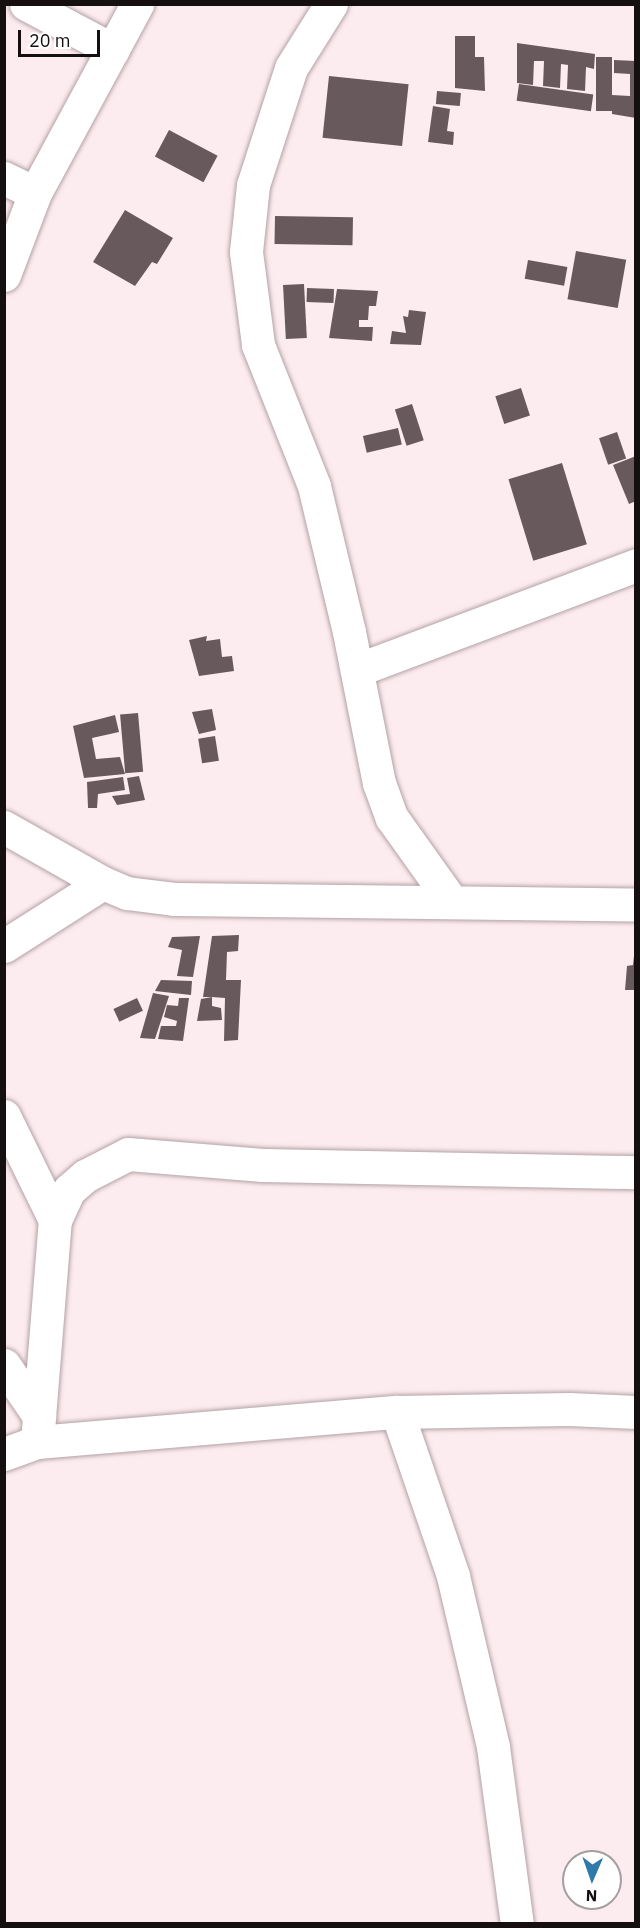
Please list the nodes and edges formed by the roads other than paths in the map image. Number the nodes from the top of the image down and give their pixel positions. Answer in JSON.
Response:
{"nodes":[{"id":1,"x":26,"y":4,"type":"edge"},
{"id":2,"x":137,"y":4,"type":"edge"},
{"id":3,"x":331,"y":4,"type":"edge"},
{"id":4,"x":113,"y":50,"type":"junction"},
{"id":5,"x":4,"y":178,"type":"edge"},
{"id":6,"x":35,"y":193,"type":"junction"},
{"id":7,"x":4,"y":275,"type":"edge"},
{"id":8,"x":636,"y":565,"type":"edge"},
{"id":9,"x":357,"y":670,"type":"junction"},
{"id":10,"x":4,"y":827,"type":"edge"},
{"id":11,"x":103,"y":883,"type":"junction"},
{"id":12,"x":452,"y":902,"type":"junction"},
{"id":13,"x":636,"y":905,"type":"edge"},
{"id":14,"x":4,"y":946,"type":"edge"},
{"id":15,"x":4,"y":1116,"type":"edge"},
{"id":16,"x":636,"y":1172,"type":"edge"},
{"id":17,"x":55,"y":1220,"type":"junction"},
{"id":18,"x":4,"y":1365,"type":"edge"},
{"id":19,"x":397,"y":1412,"type":"junction"},
{"id":20,"x":636,"y":1412,"type":"edge"},
{"id":21,"x":38,"y":1429,"type":"junction"},
{"id":22,"x":4,"y":1454,"type":"edge"},
{"id":23,"x":518,"y":1923,"type":"edge"}],
"edges":[{"from":1,"to":4,"type":"street"},
{"from":2,"to":4,"type":"street"},
{"from":3,"to":9,"type":"street"},
{"from":4,"to":6,"type":"street"},
{"from":5,"to":6,"type":"street"},
{"from":6,"to":7,"type":"street"},
{"from":8,"to":9,"type":"street"},
{"from":9,"to":12,"type":"street"},
{"from":10,"to":11,"type":"street"},
{"from":11,"to":12,"type":"street"},
{"from":11,"to":14,"type":"street"},
{"from":12,"to":13,"type":"street"},
{"from":15,"to":17,"type":"street"},
{"from":16,"to":17,"type":"street"},
{"from":17,"to":21,"type":"street"},
{"from":18,"to":21,"type":"street"},
{"from":19,"to":20,"type":"street"},
{"from":19,"to":21,"type":"street"},
{"from":19,"to":23,"type":"street"},
{"from":21,"to":22,"type":"street"}]}
